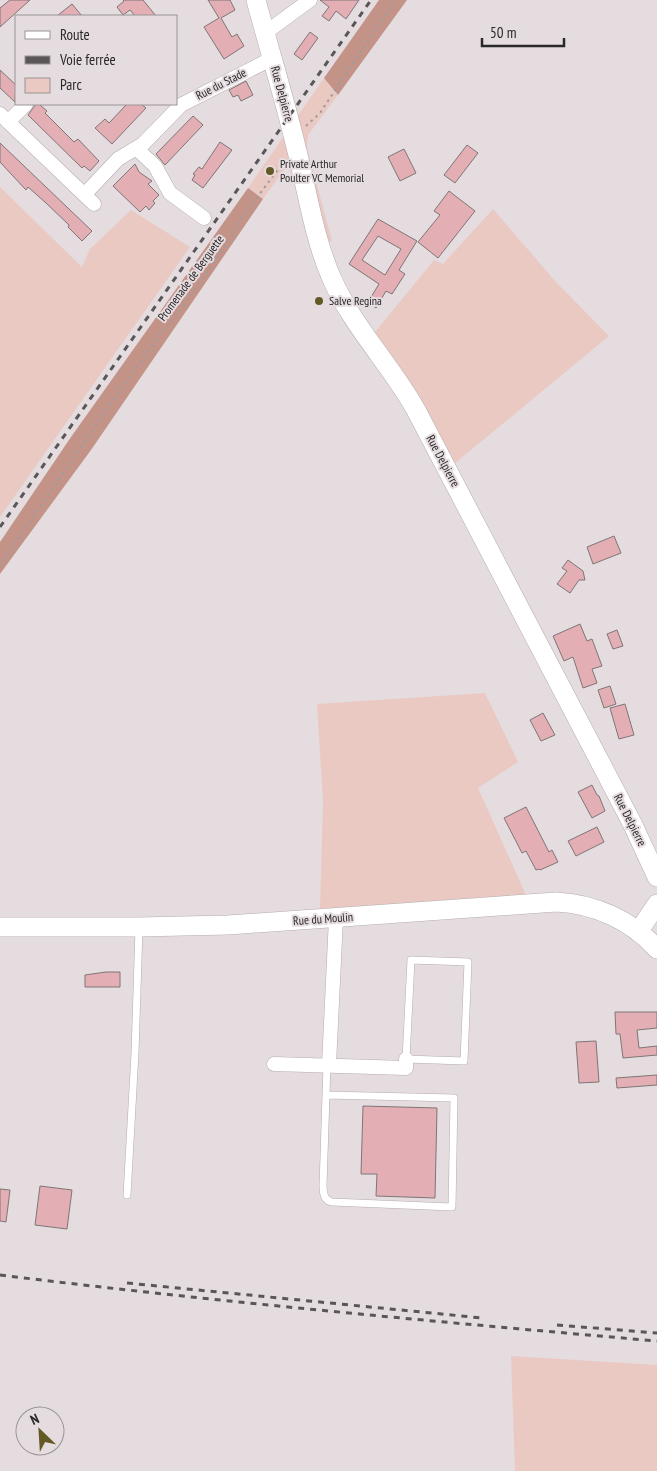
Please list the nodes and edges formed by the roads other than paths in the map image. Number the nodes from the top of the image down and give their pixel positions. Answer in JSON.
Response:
{"nodes":[{"id":1,"x":256,"y":0,"type":"edge"},
{"id":2,"x":310,"y":0,"type":"edge"},
{"id":3,"x":265,"y":33,"type":"junction"},
{"id":4,"x":273,"y":58,"type":"junction"},
{"id":5,"x":24,"y":105,"type":"edge"},
{"id":6,"x":4,"y":118,"type":"edge"},
{"id":7,"x":137,"y":149,"type":"junction"},
{"id":8,"x":204,"y":218,"type":"dead end"},
{"id":9,"x":657,"y":877,"type":"edge"},
{"id":10,"x":657,"y":904,"type":"edge"},
{"id":11,"x":336,"y":918,"type":"junction"},
{"id":12,"x":0,"y":927,"type":"edge"},
{"id":13,"x":138,"y":927,"type":"junction"},
{"id":14,"x":638,"y":932,"type":"junction"},
{"id":15,"x":657,"y":949,"type":"edge"},
{"id":16,"x":406,"y":1059,"type":"junction"},
{"id":17,"x":274,"y":1064,"type":"dead end"},
{"id":18,"x":328,"y":1065,"type":"junction"},
{"id":19,"x":327,"y":1095,"type":"junction"},
{"id":20,"x":127,"y":1195,"type":"dead end"}],
"edges":[{"from":1,"to":3,"type":"street","name":"Rue Delpierre"},
{"from":2,"to":3,"type":"street"},
{"from":3,"to":4,"type":"street","name":"Rue Delpierre"},
{"from":4,"to":7,"type":"street","name":"Rue du Stade"},
{"from":4,"to":9,"type":"street","name":"Rue Delpierre"},
{"from":5,"to":6,"type":"street"},
{"from":6,"to":7,"type":"street","name":"Rue du Stade"},
{"from":7,"to":8,"type":"street"},
{"from":10,"to":14,"type":"street"},
{"from":11,"to":13,"type":"street","name":"Rue du Moulin"},
{"from":11,"to":14,"type":"street","name":"Rue du Moulin"},
{"from":11,"to":18,"type":"street"},
{"from":12,"to":13,"type":"street","name":"Rue du Moulin"},
{"from":13,"to":20,"type":"lane"},
{"from":14,"to":15,"type":"street"},
{"from":16,"to":16,"type":"lane"},
{"from":16,"to":18,"type":"street"},
{"from":17,"to":18,"type":"street"},
{"from":18,"to":19,"type":"lane"},
{"from":19,"to":19,"type":"lane"}]}
